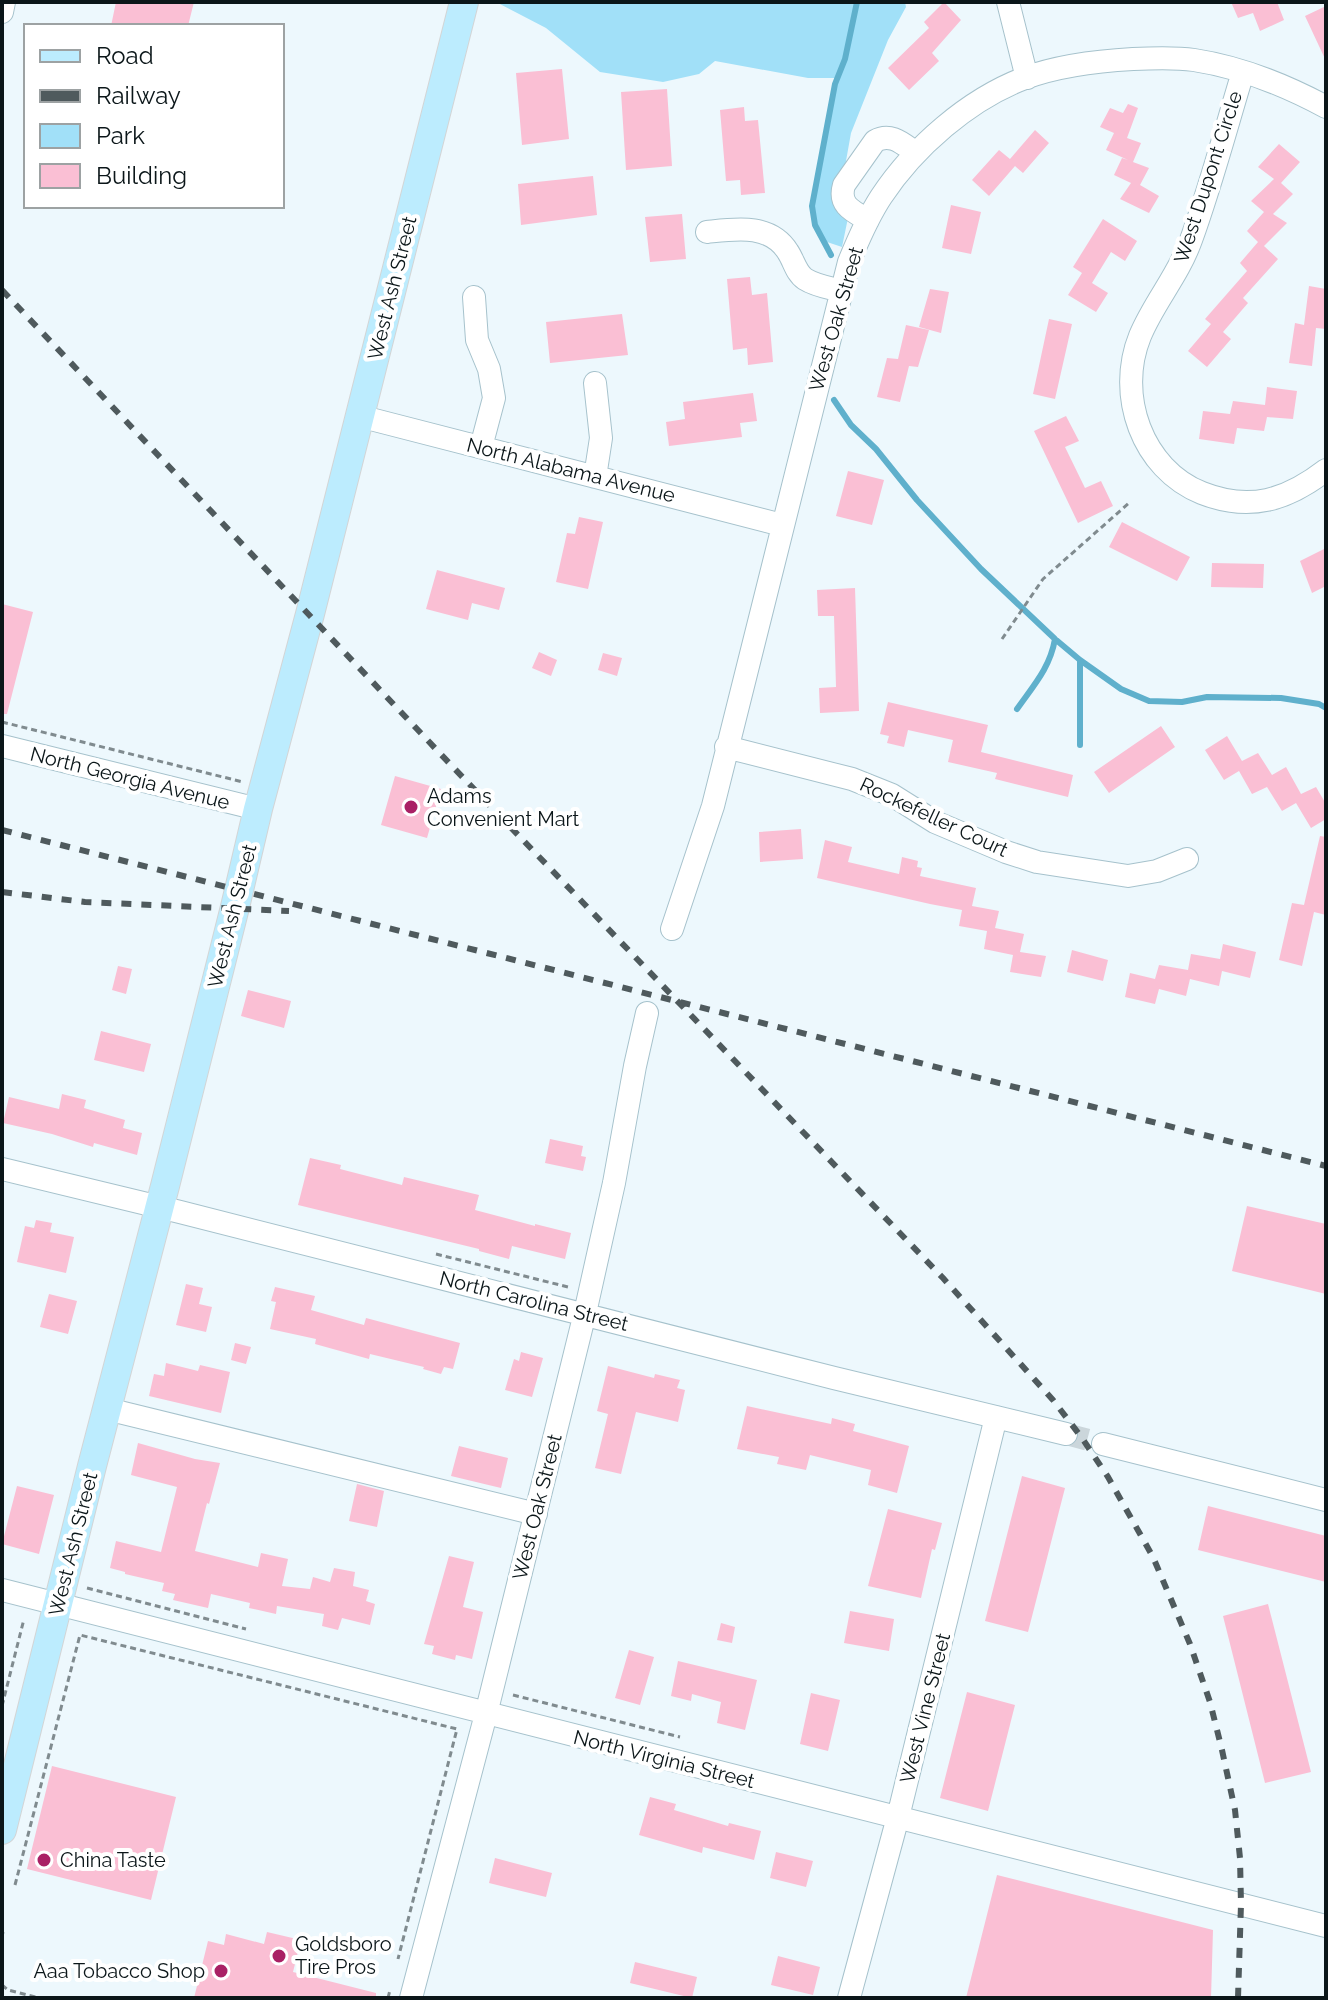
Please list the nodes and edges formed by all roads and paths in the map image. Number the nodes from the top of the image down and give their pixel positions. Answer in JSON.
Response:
{"nodes":[{"id":1,"x":4,"y":2,"type":"edge"},
{"id":2,"x":464,"y":2,"type":"edge"},
{"id":3,"x":1008,"y":2,"type":"edge"},
{"id":4,"x":2,"y":12,"type":"edge"},
{"id":5,"x":1243,"y":72,"type":"junction"},
{"id":6,"x":1027,"y":78,"type":"junction"},
{"id":7,"x":1326,"y":107,"type":"edge"},
{"id":8,"x":916,"y":153,"type":"junction"},
{"id":9,"x":868,"y":220,"type":"junction"},
{"id":10,"x":707,"y":232,"type":"dead end"},
{"id":11,"x":842,"y":291,"type":"junction"},
{"id":12,"x":474,"y":297,"type":"dead end"},
{"id":13,"x":595,"y":383,"type":"dead end"},
{"id":14,"x":359,"y":416,"type":"junction"},
{"id":15,"x":481,"y":447,"type":"junction"},
{"id":16,"x":1326,"y":470,"type":"edge"},
{"id":17,"x":595,"y":477,"type":"junction"},
{"id":18,"x":1129,"y":503,"type":"dead end"},
{"id":19,"x":782,"y":525,"type":"junction"},
{"id":20,"x":1002,"y":639,"type":"dead end"},
{"id":21,"x":2,"y":722,"type":"edge"},
{"id":22,"x":2,"y":746,"type":"edge"},
{"id":23,"x":726,"y":747,"type":"junction"},
{"id":24,"x":254,"y":796,"type":"junction"},
{"id":25,"x":1187,"y":859,"type":"dead end"},
{"id":26,"x":672,"y":929,"type":"dead end"},
{"id":27,"x":647,"y":1013,"type":"dead end"},
{"id":28,"x":2,"y":1169,"type":"edge"},
{"id":29,"x":160,"y":1207,"type":"junction"},
{"id":30,"x":585,"y":1313,"type":"junction"},
{"id":31,"x":107,"y":1409,"type":"junction"},
{"id":32,"x":996,"y":1417,"type":"junction"},
{"id":33,"x":1066,"y":1434,"type":"tunnel mouth"},
{"id":34,"x":1103,"y":1444,"type":"tunnel mouth"},
{"id":35,"x":1326,"y":1500,"type":"edge"},
{"id":36,"x":536,"y":1514,"type":"junction"},
{"id":37,"x":2,"y":1590,"type":"edge"},
{"id":38,"x":59,"y":1605,"type":"junction"},
{"id":39,"x":24,"y":1619,"type":"dead end"},
{"id":40,"x":505,"y":1694,"type":"dead end"},
{"id":41,"x":2,"y":1706,"type":"edge"},
{"id":42,"x":486,"y":1714,"type":"junction"},
{"id":43,"x":680,"y":1737,"type":"dead end"},
{"id":44,"x":898,"y":1817,"type":"junction"},
{"id":45,"x":2,"y":1830,"type":"edge"},
{"id":46,"x":15,"y":1885,"type":"dead end"},
{"id":47,"x":1326,"y":1926,"type":"edge"},
{"id":48,"x":396,"y":1968,"type":"dead end"},
{"id":49,"x":392,"y":1983,"type":"dead end"},
{"id":50,"x":2,"y":1985,"type":"edge"},
{"id":51,"x":39,"y":1998,"type":"edge"},
{"id":52,"x":388,"y":1998,"type":"edge"},
{"id":53,"x":411,"y":1998,"type":"edge"},
{"id":54,"x":849,"y":1998,"type":"edge"}],
"edges":[{"from":1,"to":4,"type":"street"},
{"from":2,"to":14,"type":"main road","name":"West Ash Street"},
{"from":3,"to":6,"type":"street"},
{"from":5,"to":6,"type":"street","name":"West Oak Street"},
{"from":5,"to":7,"type":"street","name":"West Oak Street"},
{"from":5,"to":16,"type":"street","name":"West Dupont Circle"},
{"from":6,"to":8,"type":"street","name":"West Oak Street"},
{"from":8,"to":9,"type":"street","name":"West Oak Street"},
{"from":8,"to":9,"type":"street"},
{"from":9,"to":11,"type":"street","name":"West Oak Street"},
{"from":10,"to":11,"type":"street"},
{"from":11,"to":19,"type":"street","name":"West Oak Street"},
{"from":12,"to":15,"type":"street"},
{"from":13,"to":17,"type":"street"},
{"from":14,"to":15,"type":"street","name":"North Alabama Avenue"},
{"from":14,"to":24,"type":"main road","name":"West Ash Street"},
{"from":15,"to":17,"type":"street","name":"North Alabama Avenue"},
{"from":17,"to":19,"type":"street","name":"North Alabama Avenue"},
{"from":18,"to":20,"type":"path"},
{"from":19,"to":23,"type":"street","name":"West Oak Street"},
{"from":21,"to":24,"type":"path"},
{"from":22,"to":24,"type":"street","name":"North Georgia Avenue"},
{"from":23,"to":25,"type":"street","name":"Rockefeller Court"},
{"from":23,"to":26,"type":"street","name":"West Oak Street"},
{"from":24,"to":29,"type":"main road","name":"West Ash Street"},
{"from":27,"to":30,"type":"street","name":"West Oak Street"},
{"from":28,"to":29,"type":"street","name":"North Carolina Street"},
{"from":29,"to":30,"type":"street","name":"North Carolina Street"},
{"from":29,"to":31,"type":"main road","name":"West Ash Street"},
{"from":30,"to":32,"type":"street","name":"North Carolina Street"},
{"from":30,"to":36,"type":"street","name":"West Oak Street"},
{"from":31,"to":36,"type":"street"},
{"from":31,"to":38,"type":"main road","name":"West Ash Street"},
{"from":32,"to":33,"type":"street","name":"North Carolina Street"},
{"from":32,"to":44,"type":"street","name":"West Vine Street"},
{"from":34,"to":35,"type":"street"},
{"from":36,"to":42,"type":"street","name":"West Oak Street"},
{"from":37,"to":38,"type":"street","name":"North Virginia Street"},
{"from":38,"to":42,"type":"street","name":"North Virginia Street"},
{"from":38,"to":45,"type":"main road","name":"West Ash Street"},
{"from":39,"to":41,"type":"path"},
{"from":40,"to":43,"type":"path"},
{"from":42,"to":44,"type":"street","name":"North Virginia Street"},
{"from":42,"to":53,"type":"street","name":"West Oak Street"},
{"from":44,"to":47,"type":"street","name":"North Virginia Street"},
{"from":44,"to":54,"type":"street","name":"West Vine Street"},
{"from":46,"to":48,"type":"path"},
{"from":49,"to":52,"type":"path"},
{"from":50,"to":51,"type":"path"}]}
